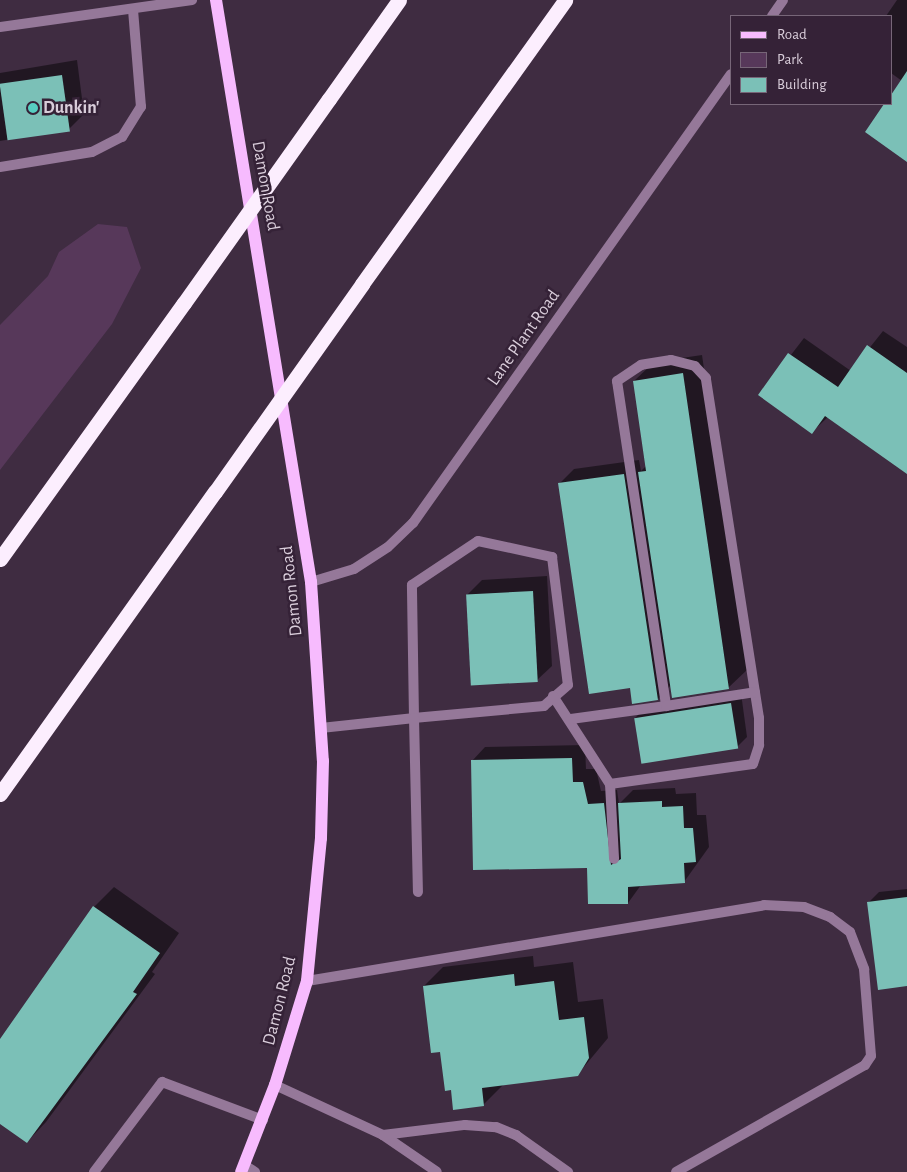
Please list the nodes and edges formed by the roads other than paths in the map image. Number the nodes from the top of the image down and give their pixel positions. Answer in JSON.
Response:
{"nodes":[{"id":1,"x":192,"y":0,"type":"edge"},
{"id":2,"x":216,"y":0,"type":"edge"},
{"id":3,"x":399,"y":0,"type":"edge"},
{"id":4,"x":565,"y":0,"type":"edge"},
{"id":5,"x":783,"y":0,"type":"edge"},
{"id":6,"x":133,"y":10,"type":"junction"},
{"id":7,"x":773,"y":15,"type":"edge"},
{"id":8,"x":0,"y":27,"type":"edge"},
{"id":9,"x":730,"y":75,"type":"edge"},
{"id":10,"x":0,"y":167,"type":"edge"},
{"id":11,"x":0,"y":559,"type":"edge"},
{"id":12,"x":311,"y":582,"type":"junction"},
{"id":13,"x":755,"y":692,"type":"junction"},
{"id":14,"x":553,"y":696,"type":"junction"},
{"id":15,"x":666,"y":706,"type":"junction"},
{"id":16,"x":414,"y":718,"type":"junction"},
{"id":17,"x":571,"y":719,"type":"junction"},
{"id":18,"x":321,"y":728,"type":"junction"},
{"id":19,"x":610,"y":784,"type":"junction"},
{"id":20,"x":0,"y":794,"type":"edge"},
{"id":21,"x":614,"y":859,"type":"dead end"},
{"id":22,"x":418,"y":892,"type":"dead end"},
{"id":23,"x":307,"y":981,"type":"junction"},
{"id":24,"x":275,"y":1085,"type":"junction"},
{"id":25,"x":263,"y":1120,"type":"junction"},
{"id":26,"x":383,"y":1135,"type":"junction"},
{"id":27,"x":242,"y":1168,"type":"edge"},
{"id":28,"x":94,"y":1172,"type":"edge"},
{"id":29,"x":255,"y":1172,"type":"edge"},
{"id":30,"x":437,"y":1172,"type":"edge"},
{"id":31,"x":568,"y":1172,"type":"edge"},
{"id":32,"x":676,"y":1172,"type":"edge"}],
"edges":[{"from":1,"to":6,"type":"street"},
{"from":2,"to":12,"type":"main road","name":"Damon Road"},
{"from":3,"to":11,"type":"highway","bridge":true},
{"from":4,"to":20,"type":"highway","bridge":true},
{"from":5,"to":7,"type":"street"},
{"from":6,"to":8,"type":"street"},
{"from":6,"to":10,"type":"street"},
{"from":9,"to":12,"type":"street","name":"Lane Plant Road"},
{"from":12,"to":18,"type":"main road","name":"Damon Road"},
{"from":13,"to":15,"type":"street"},
{"from":13,"to":15,"type":"street"},
{"from":13,"to":19,"type":"street"},
{"from":14,"to":16,"type":"street"},
{"from":14,"to":16,"type":"street"},
{"from":14,"to":17,"type":"street"},
{"from":15,"to":17,"type":"street"},
{"from":16,"to":18,"type":"street"},
{"from":16,"to":22,"type":"street"},
{"from":17,"to":19,"type":"street"},
{"from":18,"to":23,"type":"main road","name":"Damon Road"},
{"from":19,"to":21,"type":"street"},
{"from":23,"to":24,"type":"main road","name":"Damon Road"},
{"from":23,"to":32,"type":"street"},
{"from":24,"to":25,"type":"main road","name":"Damon Road"},
{"from":24,"to":26,"type":"street"},
{"from":25,"to":27,"type":"main road","name":"Damon Road"},
{"from":25,"to":28,"type":"street"},
{"from":26,"to":30,"type":"street"},
{"from":26,"to":31,"type":"street"},
{"from":27,"to":29,"type":"street"}]}
